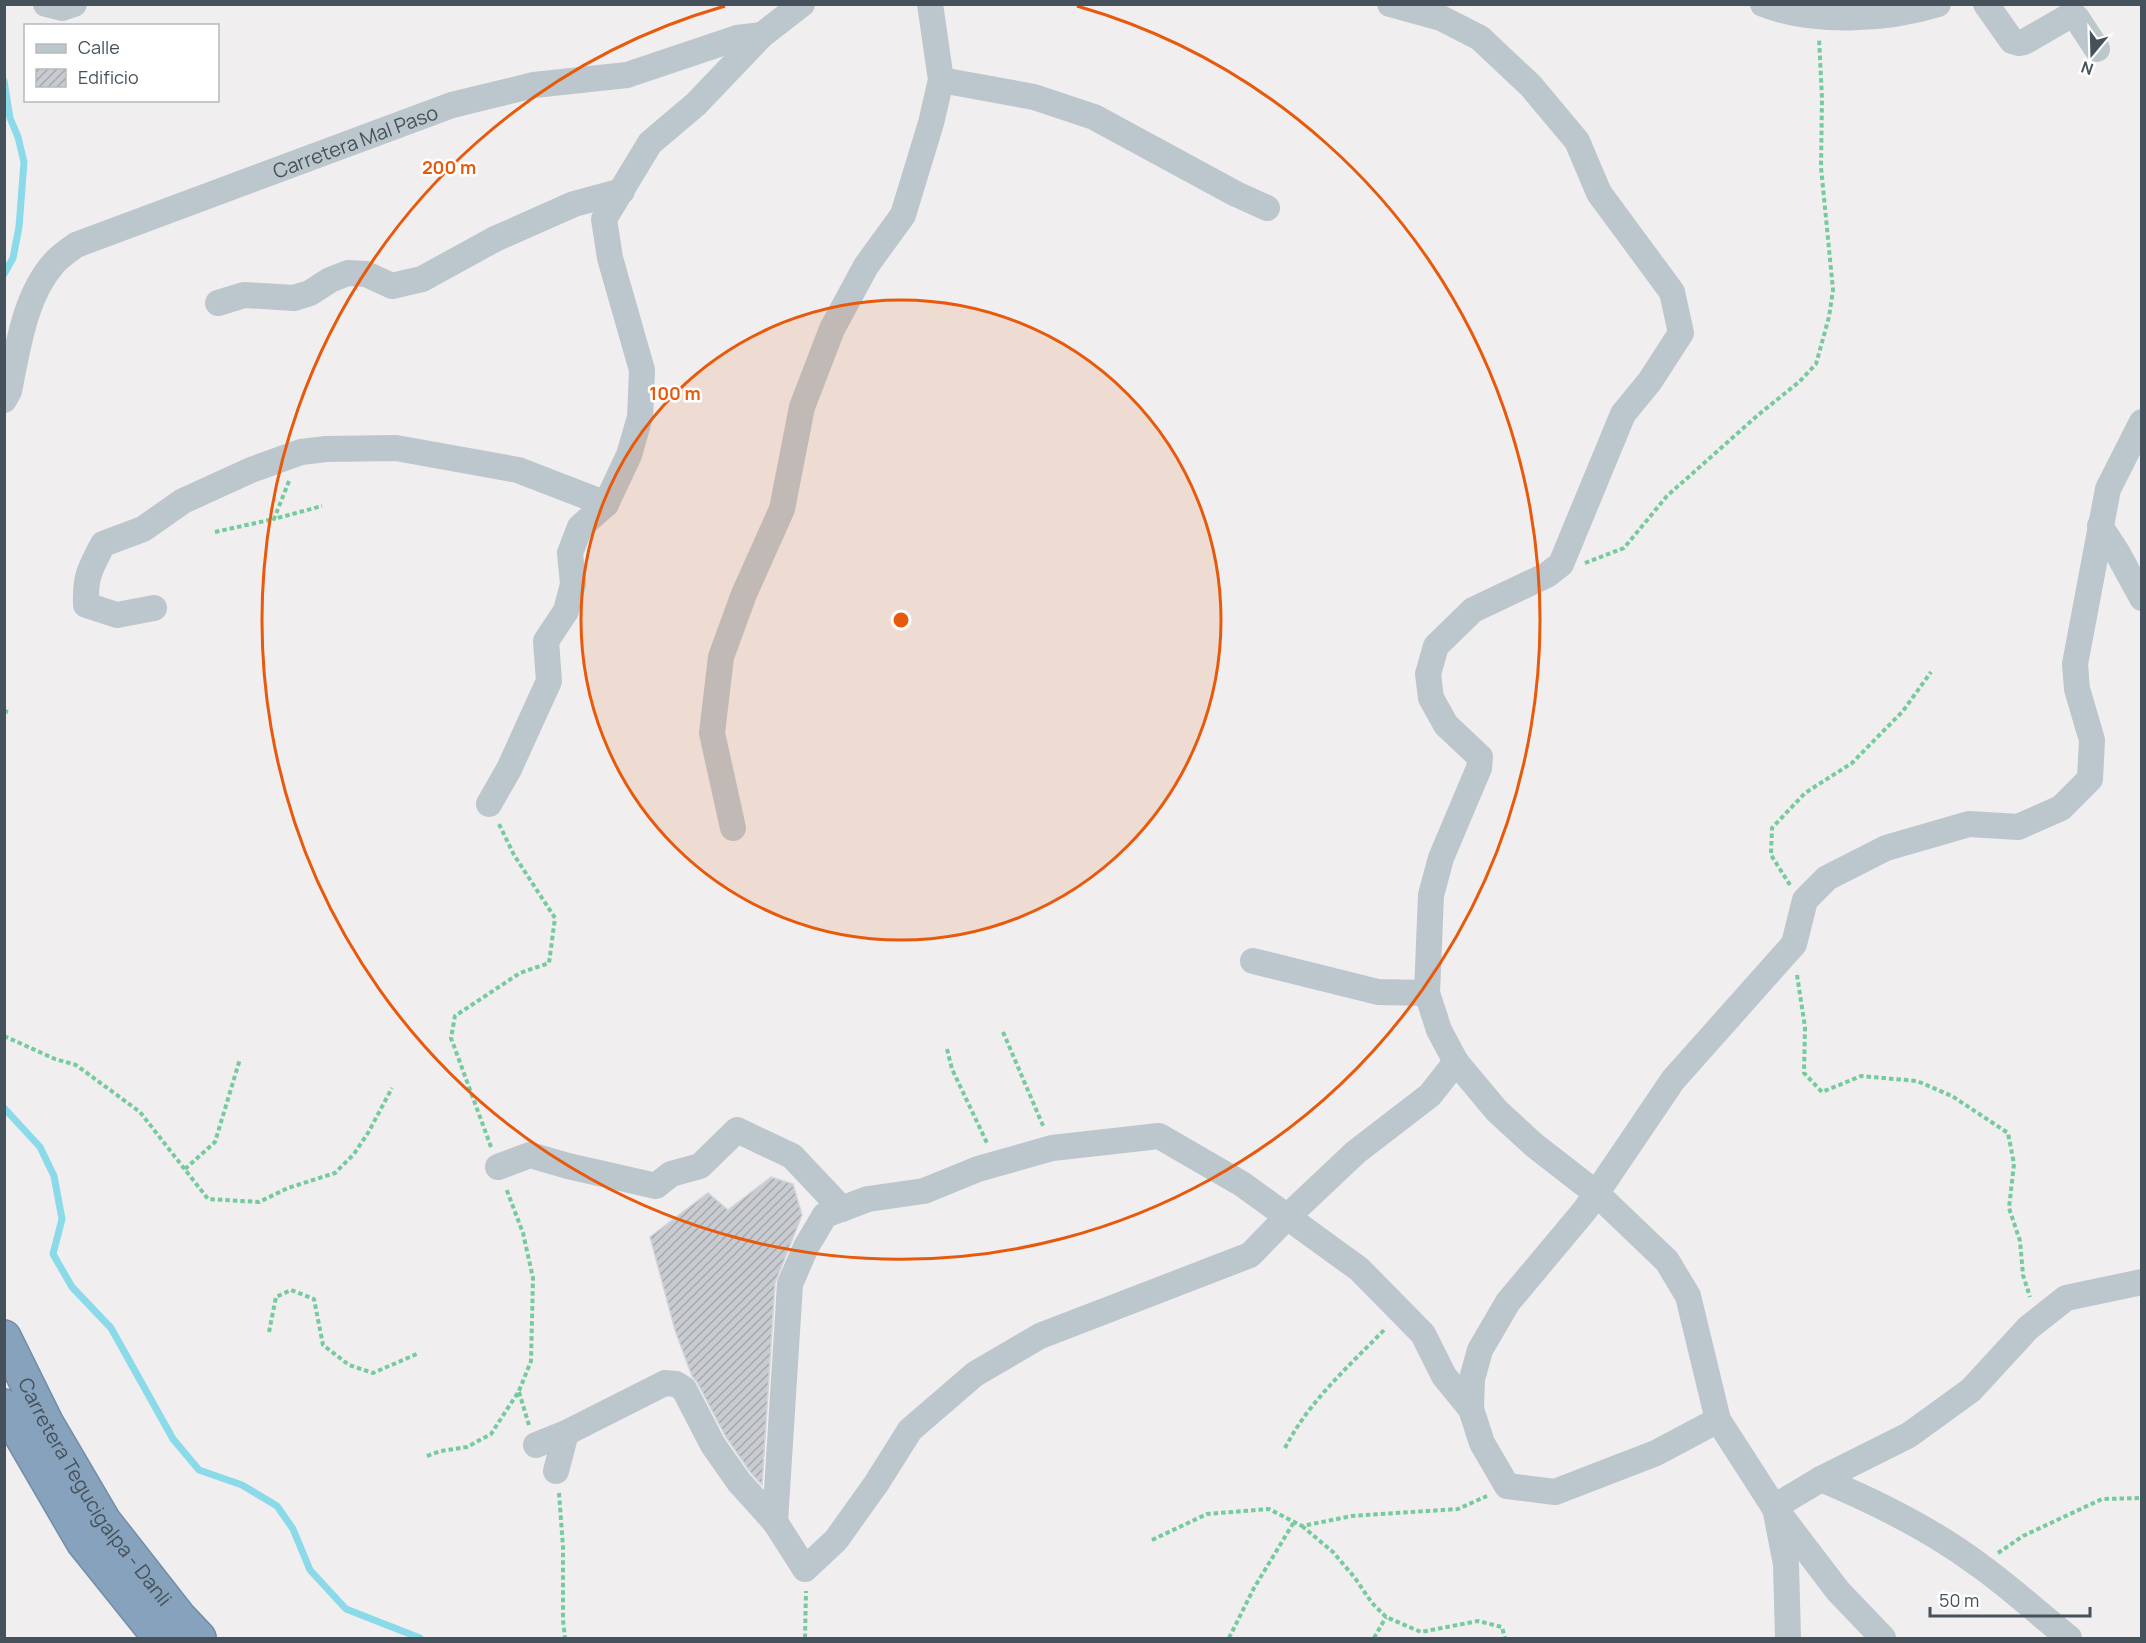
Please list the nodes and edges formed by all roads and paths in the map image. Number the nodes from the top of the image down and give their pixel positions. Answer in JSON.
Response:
{"nodes":[{"id":1,"x":46,"y":4,"type":"edge"},
{"id":2,"x":74,"y":4,"type":"edge"},
{"id":3,"x":802,"y":4,"type":"edge"},
{"id":4,"x":930,"y":4,"type":"edge"},
{"id":5,"x":1390,"y":4,"type":"edge"},
{"id":6,"x":1763,"y":4,"type":"edge"},
{"id":7,"x":1938,"y":4,"type":"edge"},
{"id":8,"x":1986,"y":4,"type":"edge"},
{"id":9,"x":1825,"y":18,"type":"junction"},
{"id":10,"x":762,"y":35,"type":"junction"},
{"id":11,"x":2097,"y":49,"type":"dead end"},
{"id":12,"x":941,"y":80,"type":"junction"},
{"id":13,"x":622,"y":191,"type":"junction"},
{"id":14,"x":1267,"y":208,"type":"dead end"},
{"id":15,"x":218,"y":303,"type":"dead end"},
{"id":16,"x":4,"y":400,"type":"edge"},
{"id":17,"x":2142,"y":422,"type":"edge"},
{"id":18,"x":301,"y":452,"type":"junction"},
{"id":19,"x":606,"y":504,"type":"junction"},
{"id":20,"x":322,"y":506,"type":"dead end"},
{"id":21,"x":274,"y":519,"type":"junction"},
{"id":22,"x":2100,"y":526,"type":"junction"},
{"id":23,"x":215,"y":532,"type":"dead end"},
{"id":24,"x":1561,"y":564,"type":"junction"},
{"id":25,"x":2142,"y":598,"type":"edge"},
{"id":26,"x":154,"y":608,"type":"dead end"},
{"id":27,"x":1931,"y":672,"type":"dead end"},
{"id":28,"x":489,"y":804,"type":"joint"},
{"id":29,"x":733,"y":828,"type":"dead end"},
{"id":30,"x":1805,"y":900,"type":"junction"},
{"id":31,"x":1794,"y":944,"type":"junction"},
{"id":32,"x":1253,"y":961,"type":"dead end"},
{"id":33,"x":1427,"y":993,"type":"junction"},
{"id":34,"x":1003,"y":1032,"type":"dead end"},
{"id":35,"x":4,"y":1036,"type":"edge"},
{"id":36,"x":947,"y":1049,"type":"dead end"},
{"id":37,"x":240,"y":1059,"type":"dead end"},
{"id":38,"x":1456,"y":1062,"type":"junction"},
{"id":39,"x":392,"y":1088,"type":"dead end"},
{"id":40,"x":1052,"y":1148,"type":"junction"},
{"id":41,"x":996,"y":1163,"type":"junction"},
{"id":42,"x":498,"y":1167,"type":"junction"},
{"id":43,"x":185,"y":1169,"type":"junction"},
{"id":44,"x":1597,"y":1194,"type":"junction"},
{"id":45,"x":842,"y":1209,"type":"junction"},
{"id":46,"x":1287,"y":1217,"type":"junction"},
{"id":47,"x":2142,"y":1282,"type":"edge"},
{"id":48,"x":1401,"y":1312,"type":"junction"},
{"id":49,"x":2037,"y":1321,"type":"junction"},
{"id":50,"x":269,"y":1332,"type":"dead end"},
{"id":51,"x":4,"y":1337,"type":"edge"},
{"id":52,"x":419,"y":1353,"type":"dead end"},
{"id":53,"x":519,"y":1391,"type":"junction"},
{"id":54,"x":4,"y":1406,"type":"edge"},
{"id":55,"x":1471,"y":1409,"type":"junction"},
{"id":56,"x":1718,"y":1420,"type":"junction"},
{"id":57,"x":566,"y":1433,"type":"junction"},
{"id":58,"x":536,"y":1445,"type":"joint"},
{"id":59,"x":1285,"y":1448,"type":"dead end"},
{"id":60,"x":427,"y":1456,"type":"dead end"},
{"id":61,"x":556,"y":1472,"type":"joint"},
{"id":62,"x":1821,"y":1479,"type":"junction"},
{"id":63,"x":1507,"y":1486,"type":"junction"},
{"id":64,"x":2142,"y":1498,"type":"edge"},
{"id":65,"x":1774,"y":1507,"type":"junction"},
{"id":66,"x":776,"y":1522,"type":"junction"},
{"id":67,"x":1294,"y":1522,"type":"junction"},
{"id":68,"x":1302,"y":1526,"type":"junction"},
{"id":69,"x":1152,"y":1540,"type":"dead end"},
{"id":70,"x":1980,"y":1565,"type":"junction"},
{"id":71,"x":805,"y":1569,"type":"junction"},
{"id":72,"x":1386,"y":1617,"type":"junction"},
{"id":73,"x":160,"y":1638,"type":"edge"},
{"id":74,"x":199,"y":1638,"type":"edge"},
{"id":75,"x":565,"y":1638,"type":"edge"},
{"id":76,"x":805,"y":1638,"type":"edge"},
{"id":77,"x":1228,"y":1638,"type":"edge"},
{"id":78,"x":1374,"y":1638,"type":"edge"},
{"id":79,"x":1505,"y":1638,"type":"edge"},
{"id":80,"x":1788,"y":1638,"type":"edge"},
{"id":81,"x":1883,"y":1638,"type":"edge"},
{"id":82,"x":2069,"y":1638,"type":"edge"}],
"edges":[{"from":1,"to":2,"type":"street"},
{"from":3,"to":10,"type":"street","name":"Carretera Mal Paso"},
{"from":4,"to":12,"type":"street"},
{"from":5,"to":24,"type":"street"},
{"from":6,"to":9,"type":"street"},
{"from":7,"to":9,"type":"street"},
{"from":8,"to":11,"type":"street"},
{"from":9,"to":24,"type":"path"},
{"from":10,"to":13,"type":"street"},
{"from":10,"to":16,"type":"street","name":"Carretera Mal Paso"},
{"from":12,"to":14,"type":"street"},
{"from":12,"to":29,"type":"street"},
{"from":13,"to":15,"type":"street"},
{"from":13,"to":19,"type":"street"},
{"from":17,"to":22,"type":"street"},
{"from":18,"to":19,"type":"street"},
{"from":18,"to":21,"type":"path"},
{"from":18,"to":26,"type":"street"},
{"from":19,"to":28,"type":"street"},
{"from":20,"to":21,"type":"path"},
{"from":21,"to":23,"type":"path"},
{"from":22,"to":25,"type":"street"},
{"from":22,"to":30,"type":"street"},
{"from":24,"to":33,"type":"street"},
{"from":27,"to":30,"type":"path"},
{"from":28,"to":42,"type":"path"},
{"from":30,"to":31,"type":"street"},
{"from":31,"to":44,"type":"street"},
{"from":31,"to":49,"type":"path"},
{"from":32,"to":33,"type":"street"},
{"from":33,"to":38,"type":"street"},
{"from":34,"to":40,"type":"path"},
{"from":35,"to":43,"type":"path"},
{"from":36,"to":41,"type":"path"},
{"from":37,"to":43,"type":"path"},
{"from":38,"to":44,"type":"street"},
{"from":38,"to":46,"type":"street"},
{"from":39,"to":43,"type":"path"},
{"from":40,"to":41,"type":"street"},
{"from":40,"to":46,"type":"street"},
{"from":41,"to":45,"type":"street"},
{"from":42,"to":45,"type":"street"},
{"from":42,"to":53,"type":"path"},
{"from":44,"to":55,"type":"street"},
{"from":44,"to":56,"type":"street"},
{"from":45,"to":66,"type":"street"},
{"from":46,"to":48,"type":"street"},
{"from":46,"to":71,"type":"street"},
{"from":47,"to":49,"type":"street"},
{"from":48,"to":55,"type":"street"},
{"from":48,"to":59,"type":"path"},
{"from":49,"to":62,"type":"street"},
{"from":50,"to":52,"type":"path"},
{"from":51,"to":74,"type":"highway","name":"Carretera Tegucigalpa - Danli"},
{"from":53,"to":58,"type":"path"},
{"from":53,"to":60,"type":"path"},
{"from":54,"to":73,"type":"highway","name":"Carretera Tegucigalpa - Danli"},
{"from":55,"to":63,"type":"street"},
{"from":56,"to":63,"type":"street"},
{"from":56,"to":65,"type":"street"},
{"from":57,"to":58,"type":"street"},
{"from":57,"to":61,"type":"street"},
{"from":57,"to":66,"type":"street"},
{"from":61,"to":75,"type":"path"},
{"from":62,"to":65,"type":"street"},
{"from":62,"to":70,"type":"street"},
{"from":63,"to":68,"type":"path"},
{"from":64,"to":70,"type":"path"},
{"from":65,"to":80,"type":"street"},
{"from":65,"to":81,"type":"street"},
{"from":66,"to":71,"type":"street"},
{"from":67,"to":68,"type":"path"},
{"from":67,"to":69,"type":"path"},
{"from":67,"to":77,"type":"path"},
{"from":68,"to":72,"type":"path"},
{"from":70,"to":82,"type":"street"},
{"from":71,"to":76,"type":"path"},
{"from":72,"to":78,"type":"path"},
{"from":72,"to":79,"type":"path"}]}
